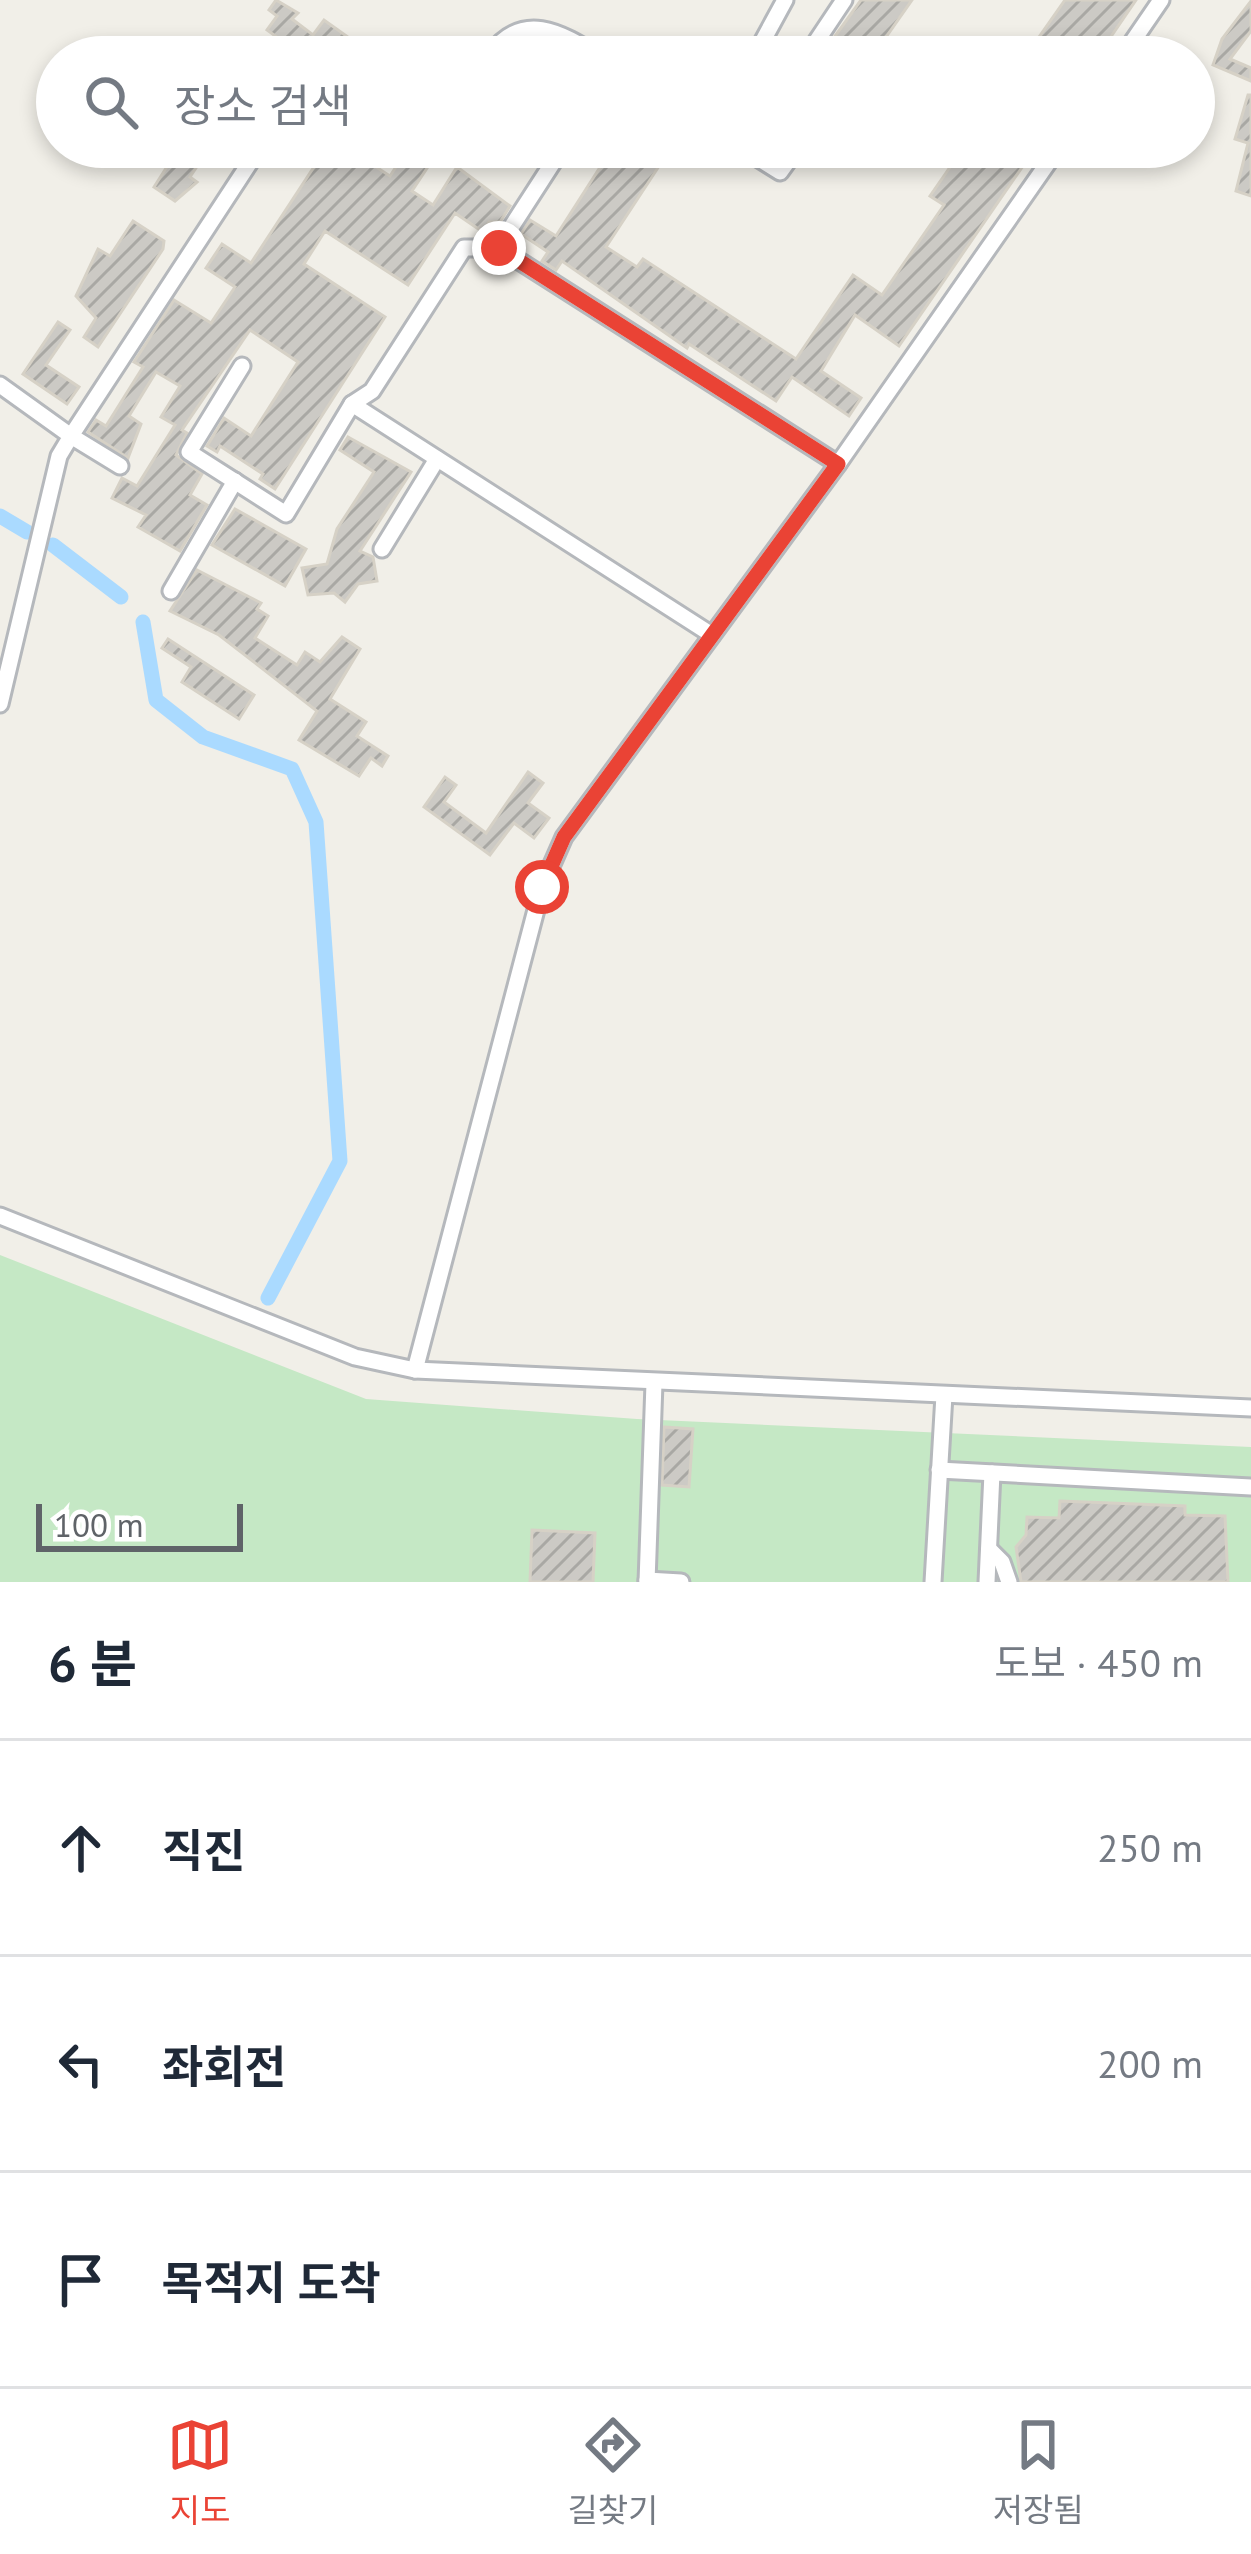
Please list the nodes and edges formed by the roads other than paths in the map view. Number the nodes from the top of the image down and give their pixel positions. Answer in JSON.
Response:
{"nodes":[{"id":1,"x":785,"y":0,"type":"edge"},
{"id":2,"x":844,"y":0,"type":"edge"},
{"id":3,"x":1161,"y":0,"type":"edge"},
{"id":4,"x":514,"y":36,"type":"edge"},
{"id":5,"x":567,"y":36,"type":"edge"},
{"id":6,"x":765,"y":36,"type":"edge"},
{"id":7,"x":820,"y":36,"type":"edge"},
{"id":8,"x":1136,"y":36,"type":"edge"},
{"id":9,"x":246,"y":168,"type":"edge"},
{"id":10,"x":549,"y":168,"type":"edge"},
{"id":11,"x":1044,"y":168,"type":"edge"},
{"id":12,"x":501,"y":243,"type":"dead end"},
{"id":13,"x":242,"y":366,"type":"dead end"},
{"id":14,"x":0,"y":385,"type":"edge"},
{"id":15,"x":352,"y":404,"type":"junction"},
{"id":16,"x":71,"y":436,"type":"junction"},
{"id":17,"x":437,"y":459,"type":"junction"},
{"id":18,"x":838,"y":464,"type":"junction"},
{"id":19,"x":120,"y":466,"type":"dead end"},
{"id":20,"x":235,"y":481,"type":"junction"},
{"id":21,"x":382,"y":549,"type":"dead end"},
{"id":22,"x":171,"y":591,"type":"dead end"},
{"id":23,"x":712,"y":635,"type":"junction"},
{"id":24,"x":0,"y":704,"type":"edge"},
{"id":25,"x":0,"y":1216,"type":"edge"},
{"id":26,"x":415,"y":1370,"type":"junction"},
{"id":27,"x":654,"y":1383,"type":"junction"},
{"id":28,"x":944,"y":1395,"type":"junction"},
{"id":29,"x":1251,"y":1408,"type":"edge"},
{"id":30,"x":939,"y":1470,"type":"junction"},
{"id":31,"x":992,"y":1473,"type":"junction"},
{"id":32,"x":1251,"y":1487,"type":"edge"},
{"id":33,"x":989,"y":1549,"type":"junction"},
{"id":34,"x":647,"y":1581,"type":"edge"},
{"id":35,"x":681,"y":1582,"type":"edge"},
{"id":36,"x":933,"y":1582,"type":"edge"},
{"id":37,"x":987,"y":1582,"type":"edge"},
{"id":38,"x":1009,"y":1582,"type":"edge"}],
"edges":[{"from":1,"to":6,"type":"street"},
{"from":2,"to":7,"type":"street"},
{"from":3,"to":8,"type":"street"},
{"from":4,"to":5,"type":"street"},
{"from":9,"to":16,"type":"street"},
{"from":10,"to":12,"type":"street"},
{"from":11,"to":18,"type":"street"},
{"from":13,"to":20,"type":"street"},
{"from":14,"to":16,"type":"street"},
{"from":15,"to":17,"type":"street"},
{"from":15,"to":18,"type":"street"},
{"from":15,"to":20,"type":"street"},
{"from":16,"to":19,"type":"street"},
{"from":16,"to":24,"type":"street"},
{"from":17,"to":21,"type":"street"},
{"from":17,"to":23,"type":"street"},
{"from":18,"to":23,"type":"street"},
{"from":20,"to":22,"type":"street"},
{"from":23,"to":26,"type":"street"},
{"from":25,"to":26,"type":"street"},
{"from":26,"to":27,"type":"street"},
{"from":27,"to":28,"type":"street"},
{"from":27,"to":34,"type":"street"},
{"from":28,"to":29,"type":"street"},
{"from":28,"to":30,"type":"street"},
{"from":30,"to":31,"type":"street"},
{"from":30,"to":36,"type":"street"},
{"from":31,"to":32,"type":"street"},
{"from":31,"to":33,"type":"street"},
{"from":33,"to":37,"type":"street"},
{"from":33,"to":38,"type":"street"},
{"from":34,"to":35,"type":"street"}]}
